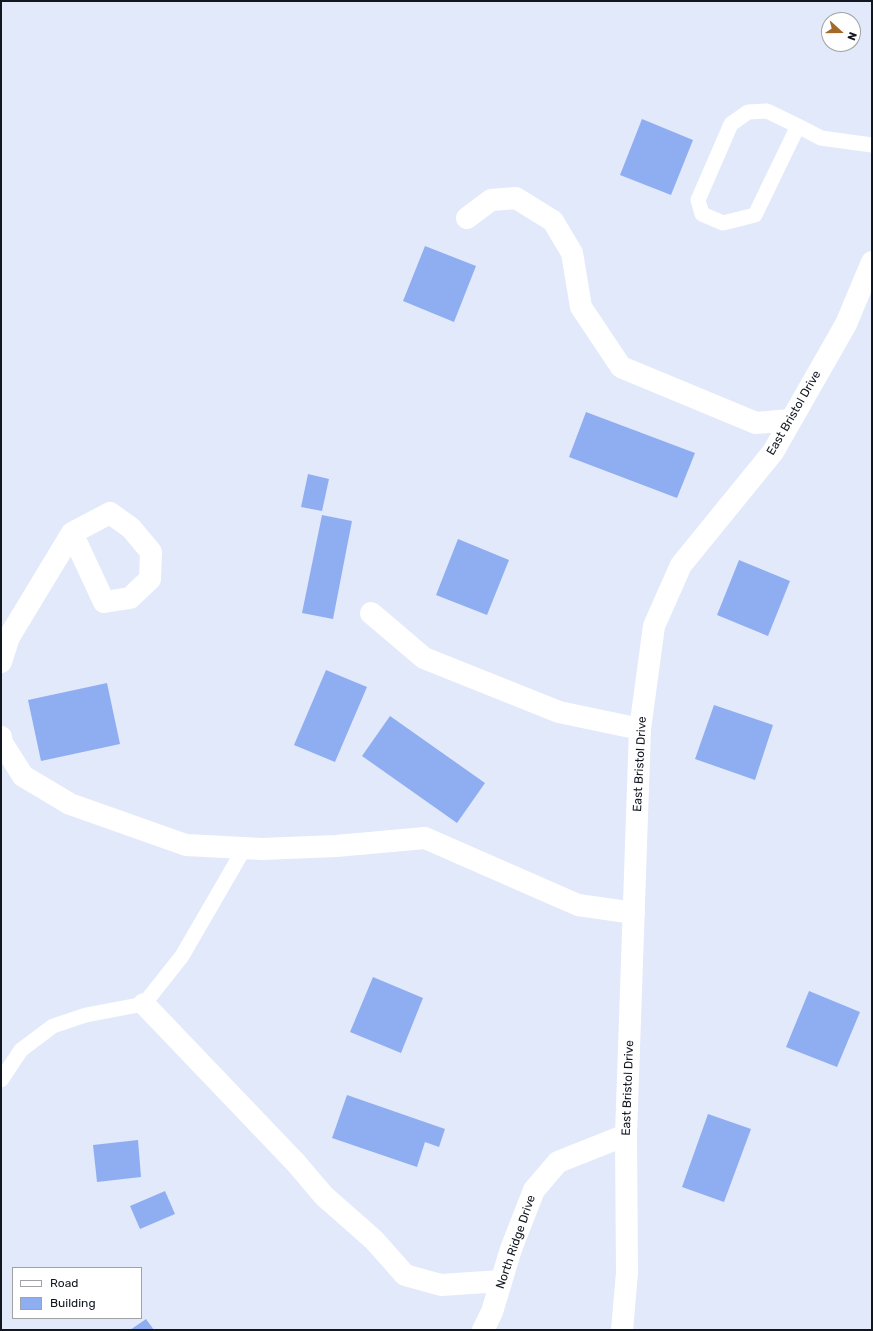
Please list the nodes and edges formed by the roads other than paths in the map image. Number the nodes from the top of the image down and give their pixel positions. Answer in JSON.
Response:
{"nodes":[{"id":1,"x":798,"y":126,"type":"junction"},
{"id":2,"x":872,"y":145,"type":"edge"},
{"id":3,"x":467,"y":218,"type":"dead end"},
{"id":4,"x":872,"y":262,"type":"edge"},
{"id":5,"x":791,"y":420,"type":"junction"},
{"id":6,"x":72,"y":533,"type":"dead end"},
{"id":7,"x":371,"y":613,"type":"dead end"},
{"id":8,"x":1,"y":662,"type":"edge"},
{"id":9,"x":640,"y":729,"type":"junction"},
{"id":10,"x":1,"y":737,"type":"edge"},
{"id":11,"x":244,"y":848,"type":"junction"},
{"id":12,"x":634,"y":914,"type":"junction"},
{"id":13,"x":144,"y":1004,"type":"junction"},
{"id":14,"x":1,"y":1080,"type":"edge"},
{"id":15,"x":626,"y":1135,"type":"junction"},
{"id":16,"x":501,"y":1280,"type":"junction"},
{"id":17,"x":483,"y":1330,"type":"edge"},
{"id":18,"x":622,"y":1330,"type":"edge"}],
"edges":[{"from":1,"to":1,"type":"lane"},
{"from":1,"to":2,"type":"lane"},
{"from":3,"to":5,"type":"street"},
{"from":4,"to":5,"type":"street","name":"East Bristol Drive"},
{"from":5,"to":9,"type":"street","name":"East Bristol Drive"},
{"from":6,"to":8,"type":"street"},
{"from":7,"to":9,"type":"street"},
{"from":9,"to":12,"type":"street","name":"East Bristol Drive"},
{"from":10,"to":11,"type":"street"},
{"from":11,"to":12,"type":"street"},
{"from":11,"to":13,"type":"lane"},
{"from":12,"to":15,"type":"street","name":"East Bristol Drive"},
{"from":13,"to":14,"type":"lane"},
{"from":13,"to":16,"type":"street"},
{"from":15,"to":16,"type":"street","name":"North Ridge Drive"},
{"from":15,"to":18,"type":"street","name":"East Bristol Drive"},
{"from":16,"to":17,"type":"street","name":"North Ridge Drive"}]}
